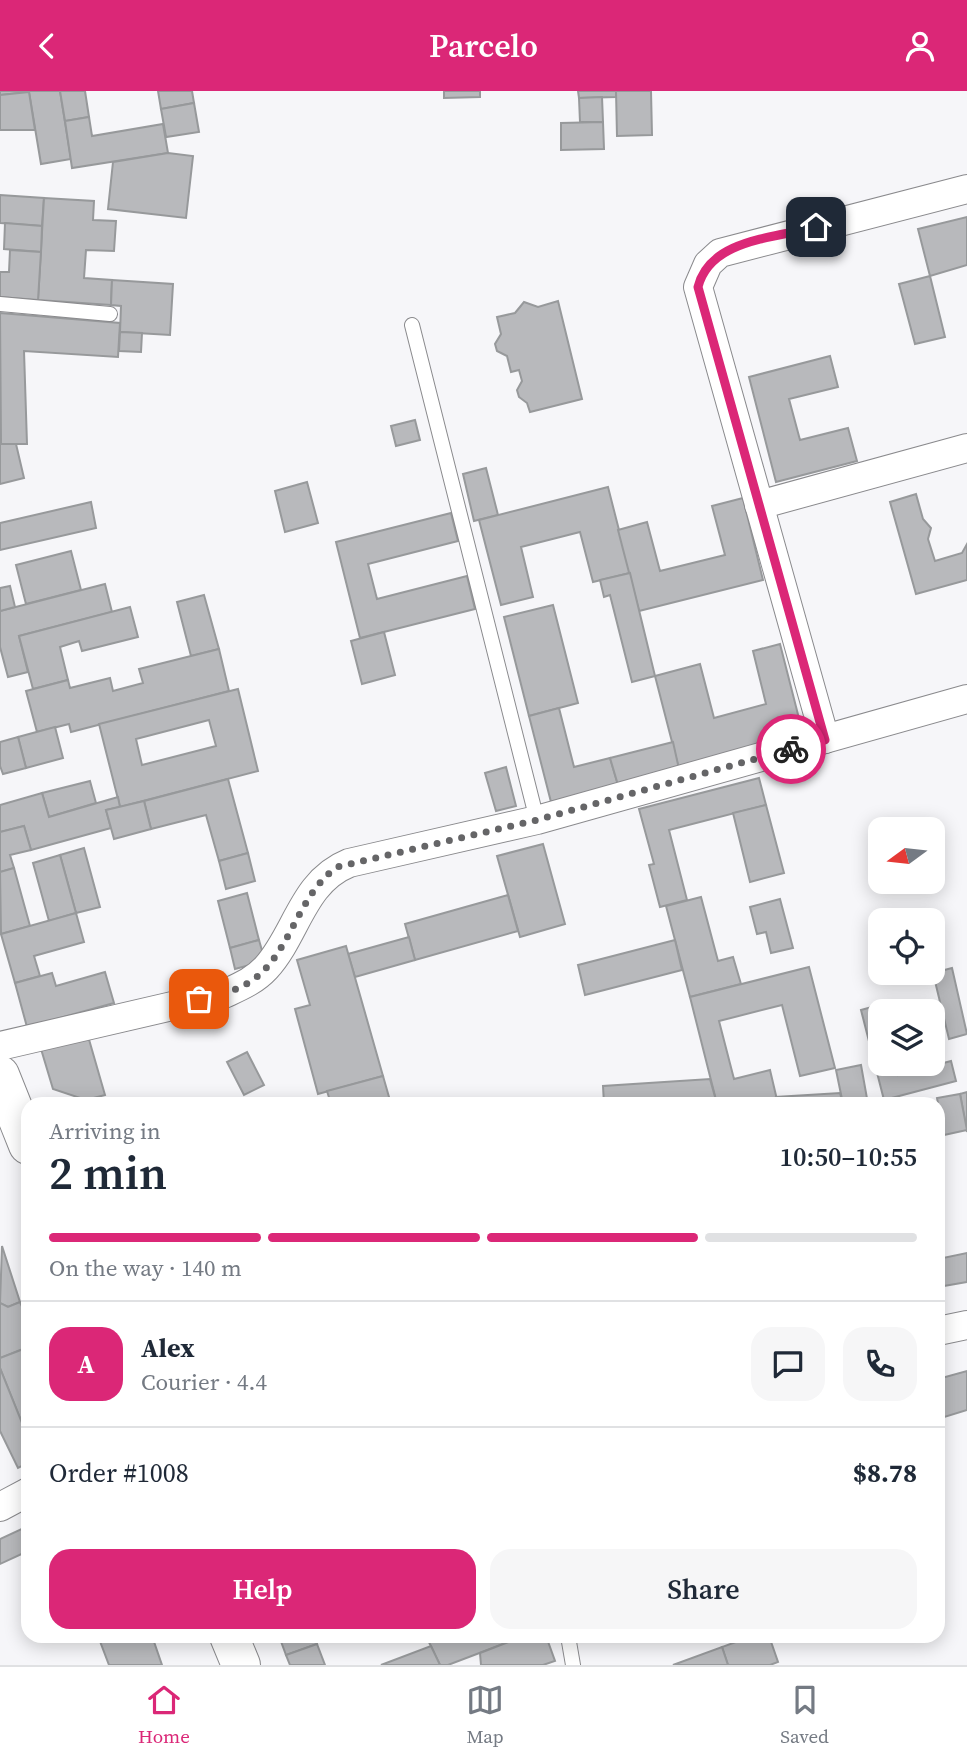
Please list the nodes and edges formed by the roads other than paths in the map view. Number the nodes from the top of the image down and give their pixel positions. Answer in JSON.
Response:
{"nodes":[{"id":1,"x":967,"y":189,"type":"edge"},
{"id":2,"x":0,"y":305,"type":"edge"},
{"id":3,"x":110,"y":314,"type":"dead end"},
{"id":4,"x":412,"y":325,"type":"dead end"},
{"id":5,"x":967,"y":448,"type":"edge"},
{"id":6,"x":759,"y":505,"type":"junction"},
{"id":7,"x":967,"y":699,"type":"edge"},
{"id":8,"x":825,"y":740,"type":"junction"},
{"id":9,"x":537,"y":820,"type":"junction"},
{"id":10,"x":0,"y":1046,"type":"edge"},
{"id":11,"x":0,"y":1076,"type":"edge"},
{"id":12,"x":21,"y":1128,"type":"edge"},
{"id":13,"x":967,"y":1325,"type":"edge"},
{"id":14,"x":945,"y":1330,"type":"edge"},
{"id":15,"x":21,"y":1496,"type":"edge"},
{"id":16,"x":0,"y":1507,"type":"edge"},
{"id":17,"x":232,"y":1643,"type":"edge"},
{"id":18,"x":569,"y":1643,"type":"edge"},
{"id":19,"x":241,"y":1665,"type":"edge"},
{"id":20,"x":573,"y":1665,"type":"edge"}],
"edges":[{"from":1,"to":6,"type":"street"},
{"from":2,"to":3,"type":"lane"},
{"from":4,"to":9,"type":"lane"},
{"from":5,"to":6,"type":"street"},
{"from":6,"to":8,"type":"street"},
{"from":7,"to":8,"type":"street"},
{"from":8,"to":9,"type":"street"},
{"from":9,"to":10,"type":"street"},
{"from":11,"to":12,"type":"main road"},
{"from":13,"to":14,"type":"street"},
{"from":15,"to":16,"type":"street"},
{"from":17,"to":19,"type":"main road"},
{"from":18,"to":20,"type":"lane"}]}
